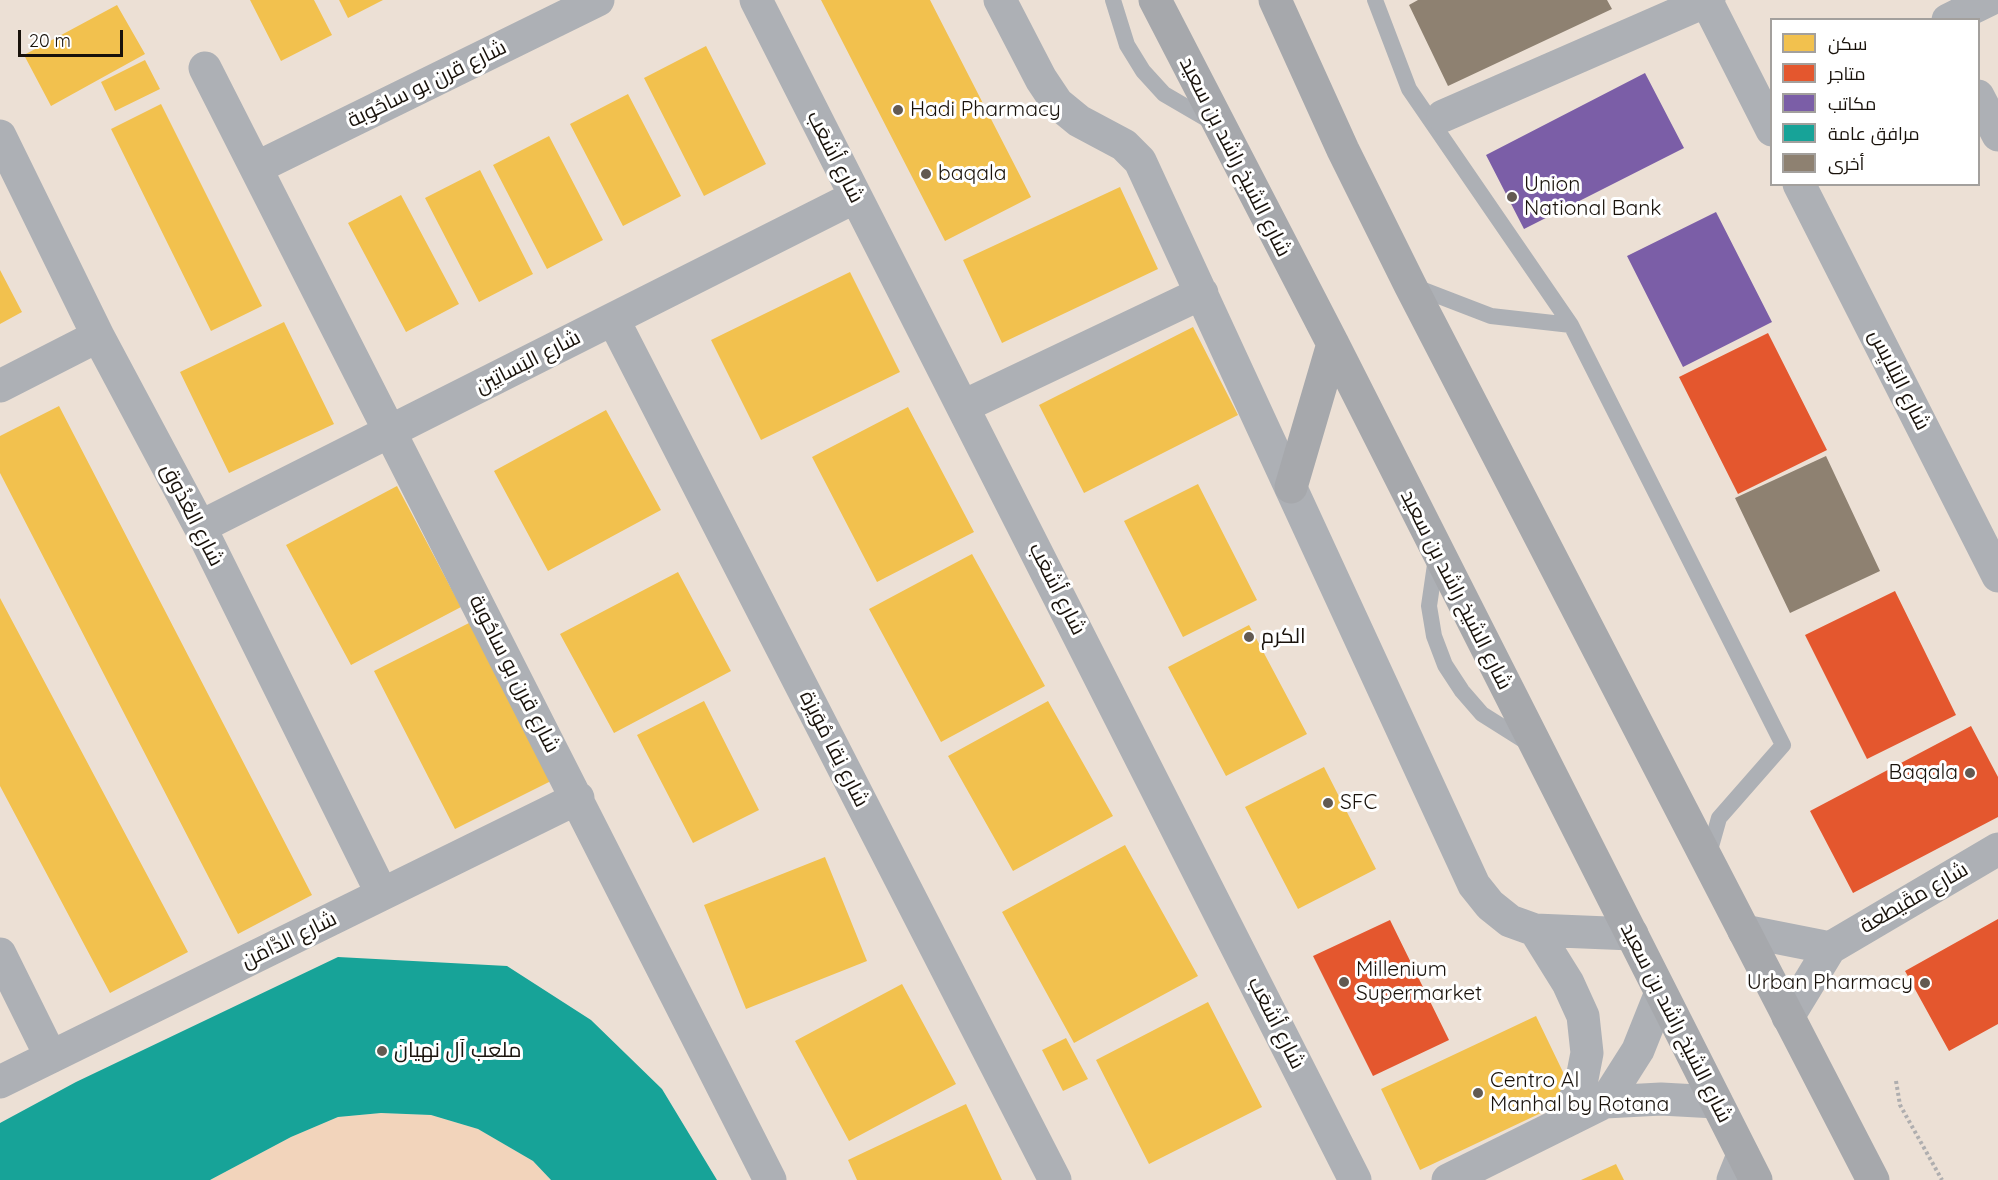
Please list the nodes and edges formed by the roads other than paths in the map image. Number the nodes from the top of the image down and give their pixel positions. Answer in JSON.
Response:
{"nodes":[{"id":1,"x":598,"y":0,"type":"edge"},
{"id":2,"x":756,"y":0,"type":"edge"},
{"id":3,"x":1000,"y":0,"type":"edge"},
{"id":4,"x":1113,"y":0,"type":"edge"},
{"id":5,"x":1155,"y":0,"type":"edge"},
{"id":6,"x":1275,"y":0,"type":"edge"},
{"id":7,"x":1376,"y":0,"type":"edge"},
{"id":8,"x":1707,"y":0,"type":"edge"},
{"id":9,"x":1930,"y":0,"type":"edge"},
{"id":10,"x":1989,"y":0,"type":"edge"},
{"id":11,"x":1939,"y":18,"type":"edge"},
{"id":12,"x":1952,"y":18,"type":"edge"},
{"id":13,"x":206,"y":68,"type":"dead end"},
{"id":14,"x":1980,"y":100,"type":"edge"},
{"id":15,"x":1443,"y":116,"type":"dead end"},
{"id":16,"x":1219,"y":126,"type":"junction"},
{"id":17,"x":1770,"y":126,"type":"edge"},
{"id":18,"x":1998,"y":135,"type":"edge"},
{"id":19,"x":0,"y":136,"type":"edge"},
{"id":20,"x":256,"y":168,"type":"junction"},
{"id":21,"x":1800,"y":186,"type":"edge"},
{"id":22,"x":855,"y":196,"type":"junction"},
{"id":23,"x":1410,"y":285,"type":"junction"},
{"id":24,"x":1202,"y":292,"type":"junction"},
{"id":25,"x":613,"y":319,"type":"junction"},
{"id":26,"x":1571,"y":324,"type":"junction"},
{"id":27,"x":98,"y":336,"type":"junction"},
{"id":28,"x":1333,"y":344,"type":"junction"},
{"id":29,"x":0,"y":387,"type":"edge"},
{"id":30,"x":964,"y":406,"type":"junction"},
{"id":31,"x":389,"y":432,"type":"junction"},
{"id":32,"x":1291,"y":487,"type":"junction"},
{"id":33,"x":200,"y":527,"type":"junction"},
{"id":34,"x":1437,"y":551,"type":"junction"},
{"id":35,"x":1998,"y":576,"type":"edge"},
{"id":36,"x":1535,"y":747,"type":"junction"},
{"id":37,"x":578,"y":798,"type":"junction"},
{"id":38,"x":1998,"y":849,"type":"edge"},
{"id":39,"x":1707,"y":861,"type":"junction"},
{"id":40,"x":382,"y":894,"type":"junction"},
{"id":41,"x":1535,"y":930,"type":"junction"},
{"id":42,"x":1744,"y":931,"type":"junction"},
{"id":43,"x":1632,"y":934,"type":"junction"},
{"id":44,"x":1830,"y":948,"type":"junction"},
{"id":45,"x":0,"y":954,"type":"edge"},
{"id":46,"x":1660,"y":995,"type":"junction"},
{"id":47,"x":1788,"y":1017,"type":"junction"},
{"id":48,"x":51,"y":1057,"type":"junction"},
{"id":49,"x":0,"y":1082,"type":"edge"},
{"id":50,"x":1605,"y":1102,"type":"junction"},
{"id":51,"x":1716,"y":1102,"type":"junction"},
{"id":52,"x":1563,"y":1121,"type":"junction"},
{"id":53,"x":1744,"y":1172,"type":"edge"},
{"id":54,"x":770,"y":1180,"type":"edge"},
{"id":55,"x":1055,"y":1180,"type":"edge"},
{"id":56,"x":1355,"y":1180,"type":"edge"},
{"id":57,"x":1448,"y":1180,"type":"edge"},
{"id":58,"x":1873,"y":1180,"type":"edge"}],
"edges":[{"from":1,"to":20,"type":"street","name":"شارع قرن بو ساحُوبة"},
{"from":2,"to":22,"type":"street","name":"شارع أشعَب"},
{"from":3,"to":24,"type":"street"},
{"from":4,"to":16,"type":"lane"},
{"from":5,"to":16,"type":"main road","name":"شارع الشيخ راشد بن سعيد"},
{"from":6,"to":23,"type":"main road"},
{"from":7,"to":26,"type":"lane"},
{"from":8,"to":15,"type":"street"},
{"from":8,"to":17,"type":"street"},
{"from":9,"to":11,"type":"street"},
{"from":10,"to":12,"type":"street"},
{"from":13,"to":20,"type":"street","name":"شارع قرن بو ساحُوبة"},
{"from":14,"to":18,"type":"street"},
{"from":16,"to":28,"type":"main road","name":"شارع الشيخ راشد بن سعيد"},
{"from":19,"to":27,"type":"street","name":"شارع العُذُوق"},
{"from":20,"to":31,"type":"street","name":"شارع قرن بو ساحُوبة"},
{"from":21,"to":35,"type":"street","name":"شارع اليَلايِس"},
{"from":22,"to":25,"type":"street","name":"شارع البَساتِين"},
{"from":22,"to":30,"type":"street","name":"شارع أشعَب"},
{"from":23,"to":26,"type":"lane"},
{"from":23,"to":39,"type":"main road"},
{"from":24,"to":30,"type":"street"},
{"from":24,"to":32,"type":"street"},
{"from":25,"to":31,"type":"street","name":"شارع البَساتِين"},
{"from":25,"to":55,"type":"street","name":"شارع نِقا مُوَيزة"},
{"from":26,"to":39,"type":"lane"},
{"from":27,"to":29,"type":"street"},
{"from":27,"to":33,"type":"street","name":"شارع العُذُوق"},
{"from":28,"to":32,"type":"main road"},
{"from":28,"to":34,"type":"main road","name":"شارع الشيخ راشد بن سعيد"},
{"from":30,"to":56,"type":"street","name":"شارع أشعَب"},
{"from":31,"to":33,"type":"street","name":"شارع البَساتِين"},
{"from":31,"to":37,"type":"street","name":"شارع قرن بو ساحُوبة"},
{"from":32,"to":41,"type":"street"},
{"from":33,"to":40,"type":"street","name":"شارع العُذُوق"},
{"from":34,"to":36,"type":"main road","name":"شارع الشيخ راشد بن سعيد"},
{"from":34,"to":36,"type":"lane"},
{"from":36,"to":43,"type":"main road","name":"شارع الشيخ راشد بن سعيد"},
{"from":37,"to":40,"type":"street","name":"شارع الدَّامَن"},
{"from":37,"to":54,"type":"street","name":"شارع قرن بو ساحُوبة"},
{"from":38,"to":44,"type":"street","name":"شارع مقَيطعة"},
{"from":39,"to":42,"type":"main road"},
{"from":40,"to":48,"type":"street","name":"شارع الدَّامَن"},
{"from":41,"to":43,"type":"street"},
{"from":41,"to":52,"type":"street"},
{"from":42,"to":44,"type":"street"},
{"from":42,"to":47,"type":"main road"},
{"from":43,"to":46,"type":"main road","name":"شارع الشيخ راشد بن سعيد"},
{"from":44,"to":47,"type":"street","name":"شارع مقَيطعة"},
{"from":45,"to":48,"type":"street"},
{"from":46,"to":50,"type":"street"},
{"from":46,"to":51,"type":"main road","name":"شارع الشيخ راشد بن سعيد"},
{"from":47,"to":58,"type":"main road"},
{"from":48,"to":49,"type":"street","name":"شارع الدَّامَن"},
{"from":50,"to":51,"type":"street"},
{"from":50,"to":52,"type":"street"},
{"from":51,"to":53,"type":"main road","name":"شارع الشيخ راشد بن سعيد"},
{"from":52,"to":57,"type":"street"}]}
